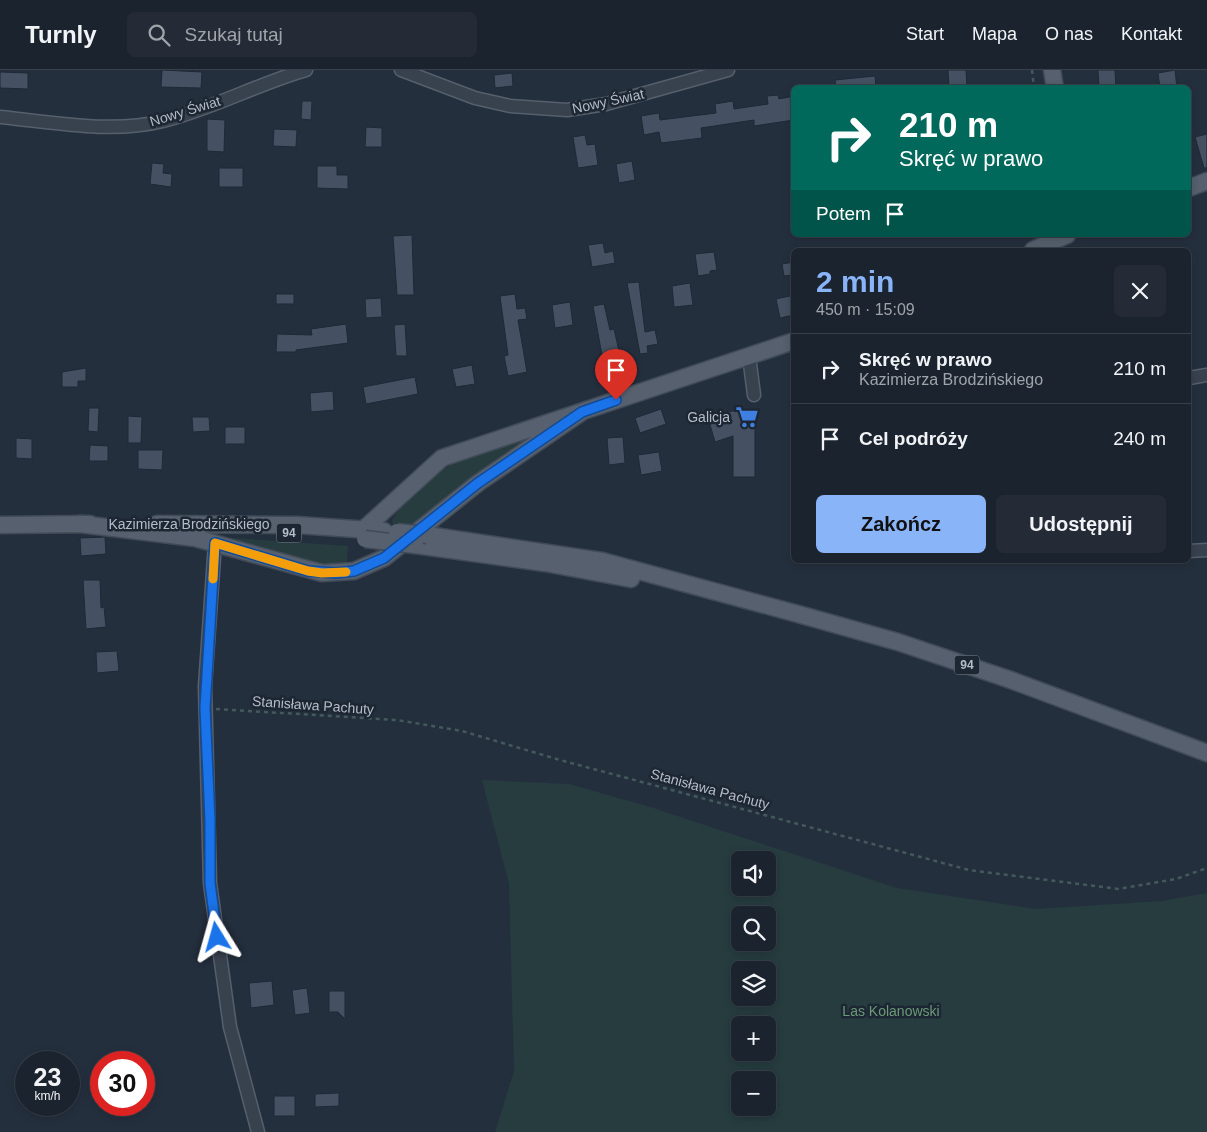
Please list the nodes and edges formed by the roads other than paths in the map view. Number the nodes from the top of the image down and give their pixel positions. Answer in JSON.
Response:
{"nodes":[{"id":1,"x":306,"y":70,"type":"edge"},
{"id":2,"x":401,"y":70,"type":"edge"},
{"id":3,"x":728,"y":70,"type":"edge"},
{"id":4,"x":1052,"y":70,"type":"edge"},
{"id":5,"x":275,"y":74,"type":"edge"},
{"id":6,"x":1054,"y":85,"type":"edge"},
{"id":7,"x":0,"y":117,"type":"edge"},
{"id":8,"x":1207,"y":181,"type":"edge"},
{"id":9,"x":1191,"y":187,"type":"edge"},
{"id":10,"x":1062,"y":237,"type":"edge"},
{"id":11,"x":1038,"y":248,"type":"edge"},
{"id":12,"x":791,"y":342,"type":"edge"},
{"id":13,"x":749,"y":356,"type":"junction"},
{"id":14,"x":1207,"y":376,"type":"edge"},
{"id":15,"x":1191,"y":378,"type":"edge"},
{"id":16,"x":754,"y":395,"type":"dead end"},
{"id":17,"x":582,"y":412,"type":"junction"},
{"id":18,"x":80,"y":524,"type":"junction"},
{"id":19,"x":0,"y":525,"type":"edge"},
{"id":20,"x":365,"y":534,"type":"junction"},
{"id":21,"x":421,"y":540,"type":"junction"},
{"id":22,"x":215,"y":543,"type":"junction"},
{"id":23,"x":1207,"y":550,"type":"edge"},
{"id":24,"x":1191,"y":551,"type":"edge"},
{"id":25,"x":1207,"y":753,"type":"edge"},
{"id":26,"x":258,"y":1132,"type":"edge"}],
"edges":[{"from":1,"to":5,"type":"street","name":"Nowy Świat"},
{"from":2,"to":3,"type":"street","name":"Nowy Świat"},
{"from":4,"to":6,"type":"main road"},
{"from":5,"to":7,"type":"street","name":"Nowy Świat"},
{"from":8,"to":9,"type":"main road"},
{"from":10,"to":11,"type":"main road"},
{"from":12,"to":13,"type":"main road","name":"Kazimierza Brodzińskiego"},
{"from":13,"to":16,"type":"street"},
{"from":13,"to":17,"type":"main road","name":"Kazimierza Brodzińskiego"},
{"from":14,"to":15,"type":"street"},
{"from":17,"to":20,"type":"main road","name":"Kazimierza Brodzińskiego"},
{"from":17,"to":22,"type":"main road","name":"Kazimierza Brodzińskiego"},
{"from":18,"to":19,"type":"main road","name":"Kazimierza Brodzińskiego","number":"94"},
{"from":18,"to":20,"type":"main road","name":"Kazimierza Brodzińskiego","number":"94"},
{"from":18,"to":22,"type":"main road"},
{"from":20,"to":21,"type":"main road","number":"94","bridge":true},
{"from":20,"to":21,"type":"main road","number":"94","bridge":true},
{"from":21,"to":25,"type":"main road","number":"94"},
{"from":22,"to":26,"type":"street","name":"Kazimierza Brodzińskiego"},
{"from":23,"to":24,"type":"street"}]}
